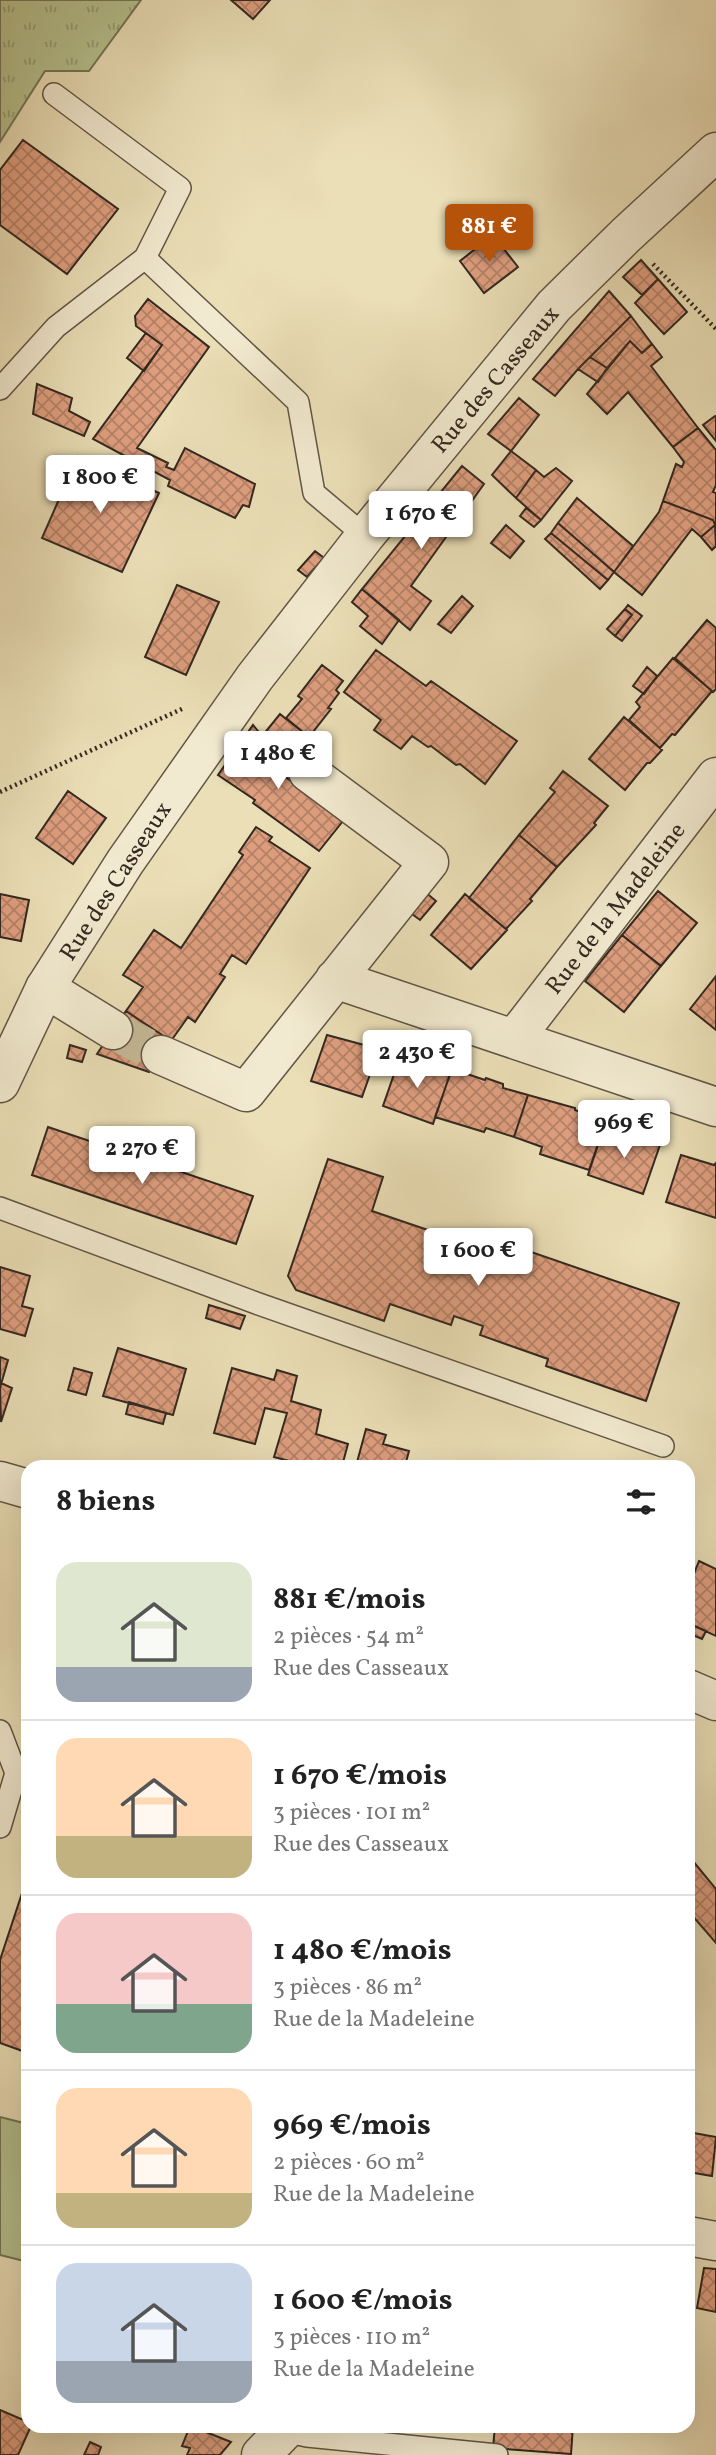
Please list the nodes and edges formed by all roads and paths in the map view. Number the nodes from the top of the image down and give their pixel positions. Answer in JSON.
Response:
{"nodes":[{"id":1,"x":54,"y":94,"type":"dead end"},
{"id":2,"x":716,"y":152,"type":"edge"},
{"id":3,"x":626,"y":235,"type":"junction"},
{"id":4,"x":145,"y":258,"type":"junction"},
{"id":5,"x":716,"y":329,"type":"edge"},
{"id":6,"x":0,"y":389,"type":"edge"},
{"id":7,"x":365,"y":536,"type":"junction"},
{"id":8,"x":193,"y":703,"type":"dead end"},
{"id":9,"x":308,"y":772,"type":"dead end"},
{"id":10,"x":716,"y":777,"type":"edge"},
{"id":11,"x":0,"y":792,"type":"edge"},
{"id":12,"x":335,"y":979,"type":"junction"},
{"id":13,"x":45,"y":988,"type":"junction"},
{"id":14,"x":113,"y":1030,"type":"tunnel mouth"},
{"id":15,"x":514,"y":1039,"type":"junction"},
{"id":16,"x":161,"y":1055,"type":"tunnel mouth"},
{"id":17,"x":0,"y":1083,"type":"edge"},
{"id":18,"x":716,"y":1107,"type":"edge"},
{"id":19,"x":0,"y":1208,"type":"edge"},
{"id":20,"x":663,"y":1446,"type":"dead end"},
{"id":21,"x":0,"y":1481,"type":"edge"},
{"id":22,"x":21,"y":1487,"type":"edge"},
{"id":23,"x":695,"y":1692,"type":"edge"},
{"id":24,"x":716,"y":1701,"type":"edge"},
{"id":25,"x":0,"y":1731,"type":"edge"},
{"id":26,"x":0,"y":1827,"type":"edge"},
{"id":27,"x":695,"y":2237,"type":"edge"},
{"id":28,"x":716,"y":2241,"type":"edge"},
{"id":29,"x":278,"y":2437,"type":"edge"},
{"id":30,"x":497,"y":2455,"type":"edge"}],
"edges":[{"from":1,"to":4,"type":"lane"},
{"from":2,"to":3,"type":"street","name":"Rue des Casseaux"},
{"from":3,"to":5,"type":"path"},
{"from":3,"to":7,"type":"street","name":"Rue des Casseaux"},
{"from":4,"to":6,"type":"lane"},
{"from":4,"to":7,"type":"lane"},
{"from":7,"to":13,"type":"street","name":"Rue des Casseaux"},
{"from":8,"to":11,"type":"path"},
{"from":9,"to":12,"type":"street"},
{"from":10,"to":15,"type":"street","name":"Rue de la Madeleine"},
{"from":12,"to":15,"type":"street"},
{"from":12,"to":16,"type":"street"},
{"from":13,"to":14,"type":"street"},
{"from":13,"to":17,"type":"street","name":"Rue des Casseaux"},
{"from":15,"to":18,"type":"street"},
{"from":19,"to":20,"type":"lane"},
{"from":21,"to":22,"type":"street"},
{"from":23,"to":24,"type":"street"},
{"from":25,"to":26,"type":"lane"},
{"from":27,"to":28,"type":"street"},
{"from":29,"to":30,"type":"lane"}]}
